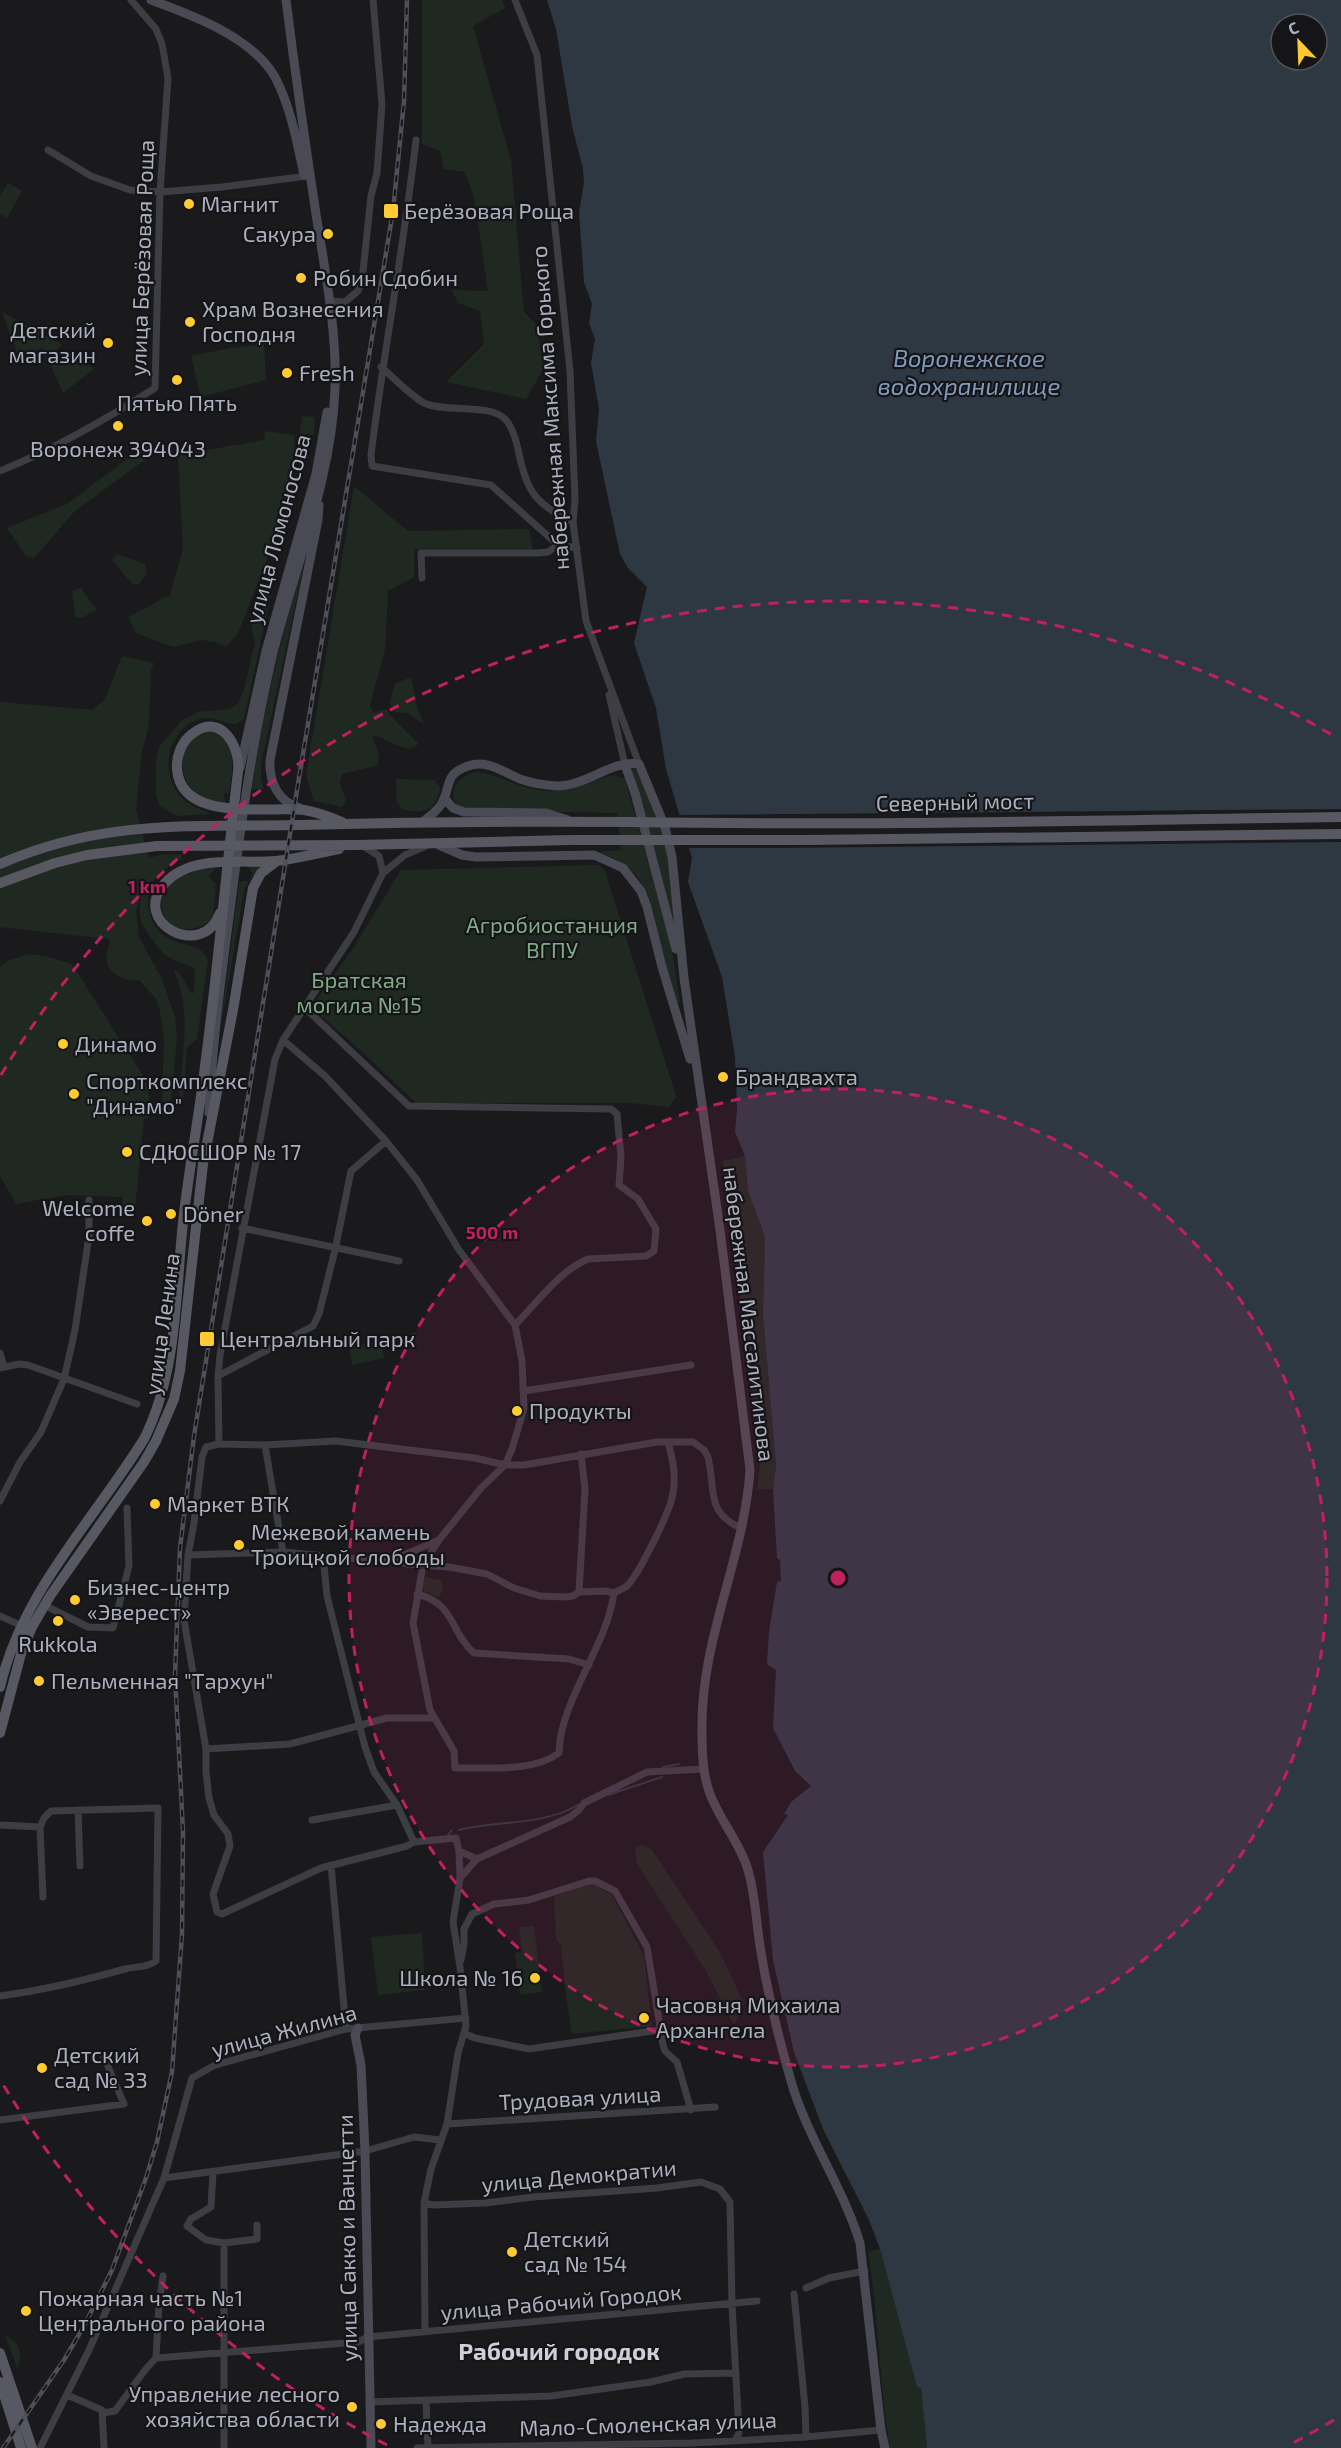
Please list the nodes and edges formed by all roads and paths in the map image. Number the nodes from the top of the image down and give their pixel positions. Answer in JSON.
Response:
{"nodes":[{"id":1,"x":131,"y":0,"type":"edge"},
{"id":2,"x":151,"y":0,"type":"edge"},
{"id":3,"x":286,"y":0,"type":"edge"},
{"id":4,"x":373,"y":0,"type":"edge"},
{"id":5,"x":514,"y":0,"type":"edge"},
{"id":6,"x":416,"y":140,"type":"dead end"},
{"id":7,"x":48,"y":150,"type":"dead end"},
{"id":8,"x":307,"y":176,"type":"junction"},
{"id":9,"x":160,"y":192,"type":"junction"},
{"id":10,"x":330,"y":300,"type":"junction"},
{"id":11,"x":381,"y":367,"type":"junction"},
{"id":12,"x":0,"y":471,"type":"edge"},
{"id":13,"x":321,"y":481,"type":"junction"},
{"id":14,"x":573,"y":522,"type":"junction"},
{"id":15,"x":558,"y":544,"type":"junction"},
{"id":16,"x":577,"y":548,"type":"junction"},
{"id":17,"x":422,"y":578,"type":"dead end"},
{"id":18,"x":604,"y":672,"type":"junction"},
{"id":19,"x":639,"y":764,"type":"junction"},
{"id":20,"x":625,"y":765,"type":"junction"},
{"id":21,"x":239,"y":789,"type":"junction"},
{"id":22,"x":445,"y":799,"type":"junction"},
{"id":23,"x":306,"y":811,"type":"junction"},
{"id":24,"x":1341,"y":817,"type":"edge"},
{"id":25,"x":424,"y":821,"type":"junction"},
{"id":26,"x":569,"y":821,"type":"junction"},
{"id":27,"x":345,"y":823,"type":"junction"},
{"id":28,"x":1341,"y":834,"type":"edge"},
{"id":29,"x":433,"y":844,"type":"junction"},
{"id":30,"x":359,"y":845,"type":"junction"},
{"id":31,"x":277,"y":861,"type":"junction"},
{"id":32,"x":0,"y":864,"type":"edge"},
{"id":33,"x":383,"y":873,"type":"junction"},
{"id":34,"x":229,"y":877,"type":"junction"},
{"id":35,"x":0,"y":883,"type":"edge"},
{"id":36,"x":222,"y":905,"type":"junction"},
{"id":37,"x":684,"y":978,"type":"junction"},
{"id":38,"x":306,"y":1008,"type":"junction"},
{"id":39,"x":283,"y":1040,"type":"junction"},
{"id":40,"x":699,"y":1091,"type":"junction"},
{"id":41,"x":209,"y":1131,"type":"junction"},
{"id":42,"x":386,"y":1141,"type":"junction"},
{"id":43,"x":197,"y":1163,"type":"junction"},
{"id":44,"x":89,"y":1200,"type":"dead end"},
{"id":45,"x":242,"y":1228,"type":"junction"},
{"id":46,"x":335,"y":1250,"type":"junction"},
{"id":47,"x":399,"y":1262,"type":"dead end"},
{"id":48,"x":514,"y":1324,"type":"junction"},
{"id":49,"x":0,"y":1353,"type":"edge"},
{"id":50,"x":691,"y":1365,"type":"dead end"},
{"id":51,"x":2,"y":1367,"type":"edge"},
{"id":52,"x":218,"y":1376,"type":"junction"},
{"id":53,"x":64,"y":1379,"type":"junction"},
{"id":54,"x":524,"y":1391,"type":"junction"},
{"id":55,"x":137,"y":1404,"type":"dead end"},
{"id":56,"x":668,"y":1442,"type":"junction"},
{"id":57,"x":219,"y":1444,"type":"junction"},
{"id":58,"x":265,"y":1444,"type":"junction"},
{"id":59,"x":581,"y":1454,"type":"junction"},
{"id":60,"x":505,"y":1465,"type":"junction"},
{"id":61,"x":0,"y":1501,"type":"edge"},
{"id":62,"x":127,"y":1508,"type":"dead end"},
{"id":63,"x":741,"y":1528,"type":"junction"},
{"id":64,"x":439,"y":1540,"type":"junction"},
{"id":65,"x":283,"y":1552,"type":"junction"},
{"id":66,"x":323,"y":1555,"type":"junction"},
{"id":67,"x":188,"y":1556,"type":"junction"},
{"id":68,"x":392,"y":1560,"type":"junction"},
{"id":69,"x":423,"y":1564,"type":"junction"},
{"id":70,"x":579,"y":1592,"type":"junction"},
{"id":71,"x":614,"y":1593,"type":"junction"},
{"id":72,"x":417,"y":1594,"type":"junction"},
{"id":73,"x":44,"y":1605,"type":"junction"},
{"id":74,"x":0,"y":1616,"type":"edge"},
{"id":75,"x":20,"y":1625,"type":"junction"},
{"id":76,"x":589,"y":1665,"type":"junction"},
{"id":77,"x":0,"y":1687,"type":"edge"},
{"id":78,"x":435,"y":1718,"type":"junction"},
{"id":79,"x":361,"y":1725,"type":"junction"},
{"id":80,"x":0,"y":1733,"type":"edge"},
{"id":81,"x":206,"y":1749,"type":"junction"},
{"id":82,"x":704,"y":1769,"type":"junction"},
{"id":83,"x":397,"y":1805,"type":"junction"},
{"id":84,"x":78,"y":1810,"type":"junction"},
{"id":85,"x":312,"y":1820,"type":"dead end"},
{"id":86,"x":0,"y":1825,"type":"edge"},
{"id":87,"x":40,"y":1827,"type":"junction"},
{"id":88,"x":414,"y":1842,"type":"junction"},
{"id":89,"x":459,"y":1851,"type":"junction"},
{"id":90,"x":477,"y":1858,"type":"junction"},
{"id":91,"x":331,"y":1865,"type":"junction"},
{"id":92,"x":80,"y":1866,"type":"dead end"},
{"id":93,"x":460,"y":1878,"type":"junction"},
{"id":94,"x":43,"y":1897,"type":"dead end"},
{"id":95,"x":460,"y":1966,"type":"junction"},
{"id":96,"x":0,"y":1996,"type":"edge"},
{"id":97,"x":466,"y":2018,"type":"junction"},
{"id":98,"x":358,"y":2028,"type":"junction"},
{"id":99,"x":346,"y":2030,"type":"junction"},
{"id":100,"x":659,"y":2030,"type":"junction"},
{"id":101,"x":464,"y":2033,"type":"junction"},
{"id":102,"x":104,"y":2057,"type":"dead end"},
{"id":103,"x":715,"y":2107,"type":"dead end"},
{"id":104,"x":691,"y":2110,"type":"junction"},
{"id":105,"x":0,"y":2120,"type":"edge"},
{"id":106,"x":447,"y":2124,"type":"junction"},
{"id":107,"x":440,"y":2140,"type":"junction"},
{"id":108,"x":365,"y":2151,"type":"junction"},
{"id":109,"x":213,"y":2173,"type":"junction"},
{"id":110,"x":164,"y":2178,"type":"junction"},
{"id":111,"x":424,"y":2203,"type":"junction"},
{"id":112,"x":257,"y":2225,"type":"dead end"},
{"id":113,"x":224,"y":2242,"type":"junction"},
{"id":114,"x":865,"y":2271,"type":"junction"},
{"id":115,"x":163,"y":2276,"type":"dead end"},
{"id":116,"x":806,"y":2288,"type":"dead end"},
{"id":117,"x":794,"y":2294,"type":"dead end"},
{"id":118,"x":757,"y":2301,"type":"dead end"},
{"id":119,"x":732,"y":2305,"type":"junction"},
{"id":120,"x":425,"y":2332,"type":"junction"},
{"id":121,"x":369,"y":2337,"type":"junction"},
{"id":122,"x":224,"y":2352,"type":"junction"},
{"id":123,"x":0,"y":2353,"type":"edge"},
{"id":124,"x":156,"y":2358,"type":"junction"},
{"id":125,"x":736,"y":2373,"type":"junction"},
{"id":126,"x":2,"y":2378,"type":"edge"},
{"id":127,"x":67,"y":2395,"type":"junction"},
{"id":128,"x":3,"y":2401,"type":"edge"},
{"id":129,"x":426,"y":2401,"type":"junction"},
{"id":130,"x":370,"y":2402,"type":"junction"},
{"id":131,"x":103,"y":2413,"type":"junction"},
{"id":132,"x":881,"y":2430,"type":"junction"},
{"id":133,"x":806,"y":2437,"type":"junction"},
{"id":134,"x":735,"y":2440,"type":"junction"},
{"id":135,"x":693,"y":2443,"type":"junction"},
{"id":136,"x":27,"y":2446,"type":"edge"},
{"id":137,"x":40,"y":2448,"type":"edge"},
{"id":138,"x":104,"y":2448,"type":"edge"},
{"id":139,"x":224,"y":2448,"type":"edge"},
{"id":140,"x":371,"y":2448,"type":"edge"},
{"id":141,"x":417,"y":2448,"type":"edge"},
{"id":142,"x":428,"y":2448,"type":"edge"},
{"id":143,"x":682,"y":2448,"type":"edge"},
{"id":144,"x":885,"y":2448,"type":"edge"}],
"edges":[{"from":1,"to":9,"type":"street","name":"улица Берёзовая Роща"},
{"from":2,"to":8,"type":"main road"},
{"from":3,"to":8,"type":"main road","name":"улица Ломоносова"},
{"from":4,"to":10,"type":"street"},
{"from":5,"to":14,"type":"street","name":"набережная Максима Горького"},
{"from":6,"to":11,"type":"street"},
{"from":7,"to":9,"type":"street"},
{"from":8,"to":9,"type":"street"},
{"from":8,"to":10,"type":"main road","name":"улица Ломоносова"},
{"from":8,"to":21,"type":"main road","name":"улица Ломоносова"},
{"from":9,"to":12,"type":"street","name":"улица Берёзовая Роща"},
{"from":10,"to":13,"type":"main road","name":"улица Ломоносова"},
{"from":11,"to":14,"type":"street"},
{"from":11,"to":15,"type":"street"},
{"from":13,"to":21,"type":"main road"},
{"from":13,"to":23,"type":"main road"},
{"from":14,"to":16,"type":"street","name":"набережная Максима Горького"},
{"from":15,"to":16,"type":"street"},
{"from":15,"to":17,"type":"street"},
{"from":16,"to":18,"type":"street","name":"набережная Максима Горького"},
{"from":18,"to":19,"type":"street","name":"набережная Максима Горького"},
{"from":18,"to":20,"type":"street","name":"набережная Максима Горького"},
{"from":19,"to":20,"type":"main road"},
{"from":19,"to":37,"type":"main road","name":"набережная Массалитинова"},
{"from":20,"to":22,"type":"main road"},
{"from":20,"to":37,"type":"main road","name":"набережная Массалитинова"},
{"from":21,"to":23,"type":"main road"},
{"from":21,"to":34,"type":"main road"},
{"from":22,"to":25,"type":"main road"},
{"from":22,"to":26,"type":"main road"},
{"from":23,"to":27,"type":"main road"},
{"from":24,"to":26,"type":"main road","name":"Северный мост"},
{"from":25,"to":26,"type":"main road","name":"Северный мост"},
{"from":25,"to":27,"type":"main road","name":"Северный мост"},
{"from":27,"to":32,"type":"main road","name":"Северный мост"},
{"from":28,"to":29,"type":"main road","name":"Северный мост"},
{"from":29,"to":30,"type":"main road","name":"Северный мост"},
{"from":29,"to":33,"type":"street"},
{"from":29,"to":40,"type":"main road"},
{"from":30,"to":31,"type":"main road"},
{"from":30,"to":33,"type":"street"},
{"from":30,"to":35,"type":"main road"},
{"from":31,"to":36,"type":"main road"},
{"from":31,"to":41,"type":"main road"},
{"from":33,"to":38,"type":"street"},
{"from":34,"to":36,"type":"main road","name":"улица Ленина"},
{"from":34,"to":41,"type":"main road","name":"улица Ленина"},
{"from":36,"to":43,"type":"main road","name":"улица Ленина"},
{"from":37,"to":40,"type":"main road","name":"набережная Массалитинова"},
{"from":38,"to":39,"type":"street"},
{"from":38,"to":48,"type":"street"},
{"from":39,"to":42,"type":"street"},
{"from":39,"to":45,"type":"street"},
{"from":40,"to":63,"type":"main road","name":"набережная Массалитинова"},
{"from":41,"to":43,"type":"main road","name":"улица Ленина"},
{"from":42,"to":46,"type":"street"},
{"from":42,"to":48,"type":"street"},
{"from":43,"to":73,"type":"main road","name":"улица Ленина"},
{"from":43,"to":75,"type":"main road","name":"улица Ленина"},
{"from":44,"to":53,"type":"street"},
{"from":45,"to":46,"type":"street"},
{"from":45,"to":52,"type":"street"},
{"from":46,"to":47,"type":"street"},
{"from":46,"to":52,"type":"street"},
{"from":48,"to":54,"type":"street"},
{"from":49,"to":51,"type":"street"},
{"from":50,"to":54,"type":"street"},
{"from":51,"to":53,"type":"street"},
{"from":52,"to":57,"type":"street"},
{"from":53,"to":55,"type":"street"},
{"from":53,"to":61,"type":"street"},
{"from":54,"to":60,"type":"street"},
{"from":56,"to":59,"type":"street"},
{"from":56,"to":63,"type":"street"},
{"from":56,"to":71,"type":"street"},
{"from":57,"to":58,"type":"street"},
{"from":57,"to":67,"type":"street"},
{"from":58,"to":60,"type":"street"},
{"from":58,"to":65,"type":"street"},
{"from":59,"to":60,"type":"street"},
{"from":59,"to":70,"type":"street"},
{"from":60,"to":64,"type":"street"},
{"from":62,"to":73,"type":"street"},
{"from":63,"to":82,"type":"main road","name":"набережная Массалитинова"},
{"from":64,"to":68,"type":"street"},
{"from":64,"to":69,"type":"street"},
{"from":65,"to":66,"type":"street"},
{"from":65,"to":67,"type":"street"},
{"from":66,"to":68,"type":"street"},
{"from":66,"to":79,"type":"street"},
{"from":67,"to":81,"type":"street"},
{"from":68,"to":69,"type":"street"},
{"from":69,"to":70,"type":"street"},
{"from":69,"to":72,"type":"street"},
{"from":70,"to":71,"type":"street"},
{"from":71,"to":76,"type":"street"},
{"from":72,"to":76,"type":"street"},
{"from":72,"to":78,"type":"street"},
{"from":73,"to":80,"type":"main road","name":"улица Ленина"},
{"from":74,"to":75,"type":"street"},
{"from":75,"to":77,"type":"main road","name":"улица Ленина"},
{"from":76,"to":78,"type":"street"},
{"from":78,"to":79,"type":"street"},
{"from":79,"to":81,"type":"street"},
{"from":79,"to":83,"type":"street"},
{"from":81,"to":91,"type":"street"},
{"from":82,"to":90,"type":"street"},
{"from":82,"to":114,"type":"main road","name":"набережная Массалитинова"},
{"from":83,"to":85,"type":"street"},
{"from":83,"to":88,"type":"street"},
{"from":84,"to":87,"type":"street"},
{"from":84,"to":92,"type":"street"},
{"from":84,"to":96,"type":"street"},
{"from":86,"to":87,"type":"street"},
{"from":87,"to":94,"type":"street"},
{"from":88,"to":89,"type":"street"},
{"from":88,"to":91,"type":"street"},
{"from":89,"to":90,"type":"street"},
{"from":89,"to":93,"type":"street"},
{"from":90,"to":93,"type":"street"},
{"from":91,"to":99,"type":"street"},
{"from":93,"to":95,"type":"street"},
{"from":95,"to":97,"type":"street"},
{"from":95,"to":100,"type":"street"},
{"from":97,"to":98,"type":"street","name":"улица Жилина"},
{"from":97,"to":101,"type":"street"},
{"from":98,"to":99,"type":"street","name":"улица Жилина"},
{"from":98,"to":108,"type":"main road","name":"улица Сакко и Ванцетти"},
{"from":99,"to":110,"type":"street","name":"улица Жилина"},
{"from":100,"to":101,"type":"street"},
{"from":100,"to":104,"type":"street"},
{"from":101,"to":106,"type":"street"},
{"from":102,"to":105,"type":"street"},
{"from":103,"to":104,"type":"street","name":"Трудовая улица"},
{"from":104,"to":106,"type":"street","name":"Трудовая улица"},
{"from":106,"to":107,"type":"street"},
{"from":107,"to":108,"type":"street"},
{"from":107,"to":111,"type":"street"},
{"from":108,"to":109,"type":"street"},
{"from":108,"to":121,"type":"main road","name":"улица Сакко и Ванцетти"},
{"from":109,"to":110,"type":"street"},
{"from":109,"to":113,"type":"street"},
{"from":110,"to":127,"type":"street"},
{"from":111,"to":119,"type":"street","name":"улица Демократии"},
{"from":111,"to":120,"type":"street"},
{"from":112,"to":113,"type":"street"},
{"from":113,"to":122,"type":"street"},
{"from":114,"to":116,"type":"street"},
{"from":114,"to":132,"type":"main road","name":"набережная Массалитинова"},
{"from":115,"to":124,"type":"street"},
{"from":117,"to":133,"type":"street"},
{"from":118,"to":119,"type":"street","name":"улица Рабочий Городок"},
{"from":119,"to":120,"type":"street","name":"улица Рабочий Городок"},
{"from":119,"to":125,"type":"street"},
{"from":120,"to":121,"type":"street","name":"улица Рабочий Городок"},
{"from":121,"to":122,"type":"street","name":"улица Рабочий Городок"},
{"from":121,"to":130,"type":"main road","name":"улица Сакко и Ванцетти"},
{"from":122,"to":124,"type":"street","name":"улица Рабочий Городок"},
{"from":122,"to":139,"type":"street"},
{"from":123,"to":126,"type":"main road"},
{"from":124,"to":131,"type":"street"},
{"from":125,"to":129,"type":"street"},
{"from":125,"to":134,"type":"street"},
{"from":126,"to":128,"type":"main road"},
{"from":126,"to":136,"type":"main road"},
{"from":127,"to":131,"type":"street"},
{"from":127,"to":137,"type":"street"},
{"from":128,"to":136,"type":"main road"},
{"from":129,"to":130,"type":"street"},
{"from":129,"to":142,"type":"street"},
{"from":130,"to":140,"type":"main road","name":"улица Сакко и Ванцетти"},
{"from":131,"to":138,"type":"street"},
{"from":132,"to":133,"type":"street","name":"Мало-Смоленская улица"},
{"from":132,"to":144,"type":"main road","name":"набережная Массалитинова"},
{"from":133,"to":134,"type":"street","name":"Мало-Смоленская улица"},
{"from":134,"to":135,"type":"street","name":"Мало-Смоленская улица"},
{"from":135,"to":142,"type":"street","name":"Мало-Смоленская улица"},
{"from":135,"to":143,"type":"street"},
{"from":141,"to":142,"type":"street","name":"Мало-Смоленская улица"}]}
